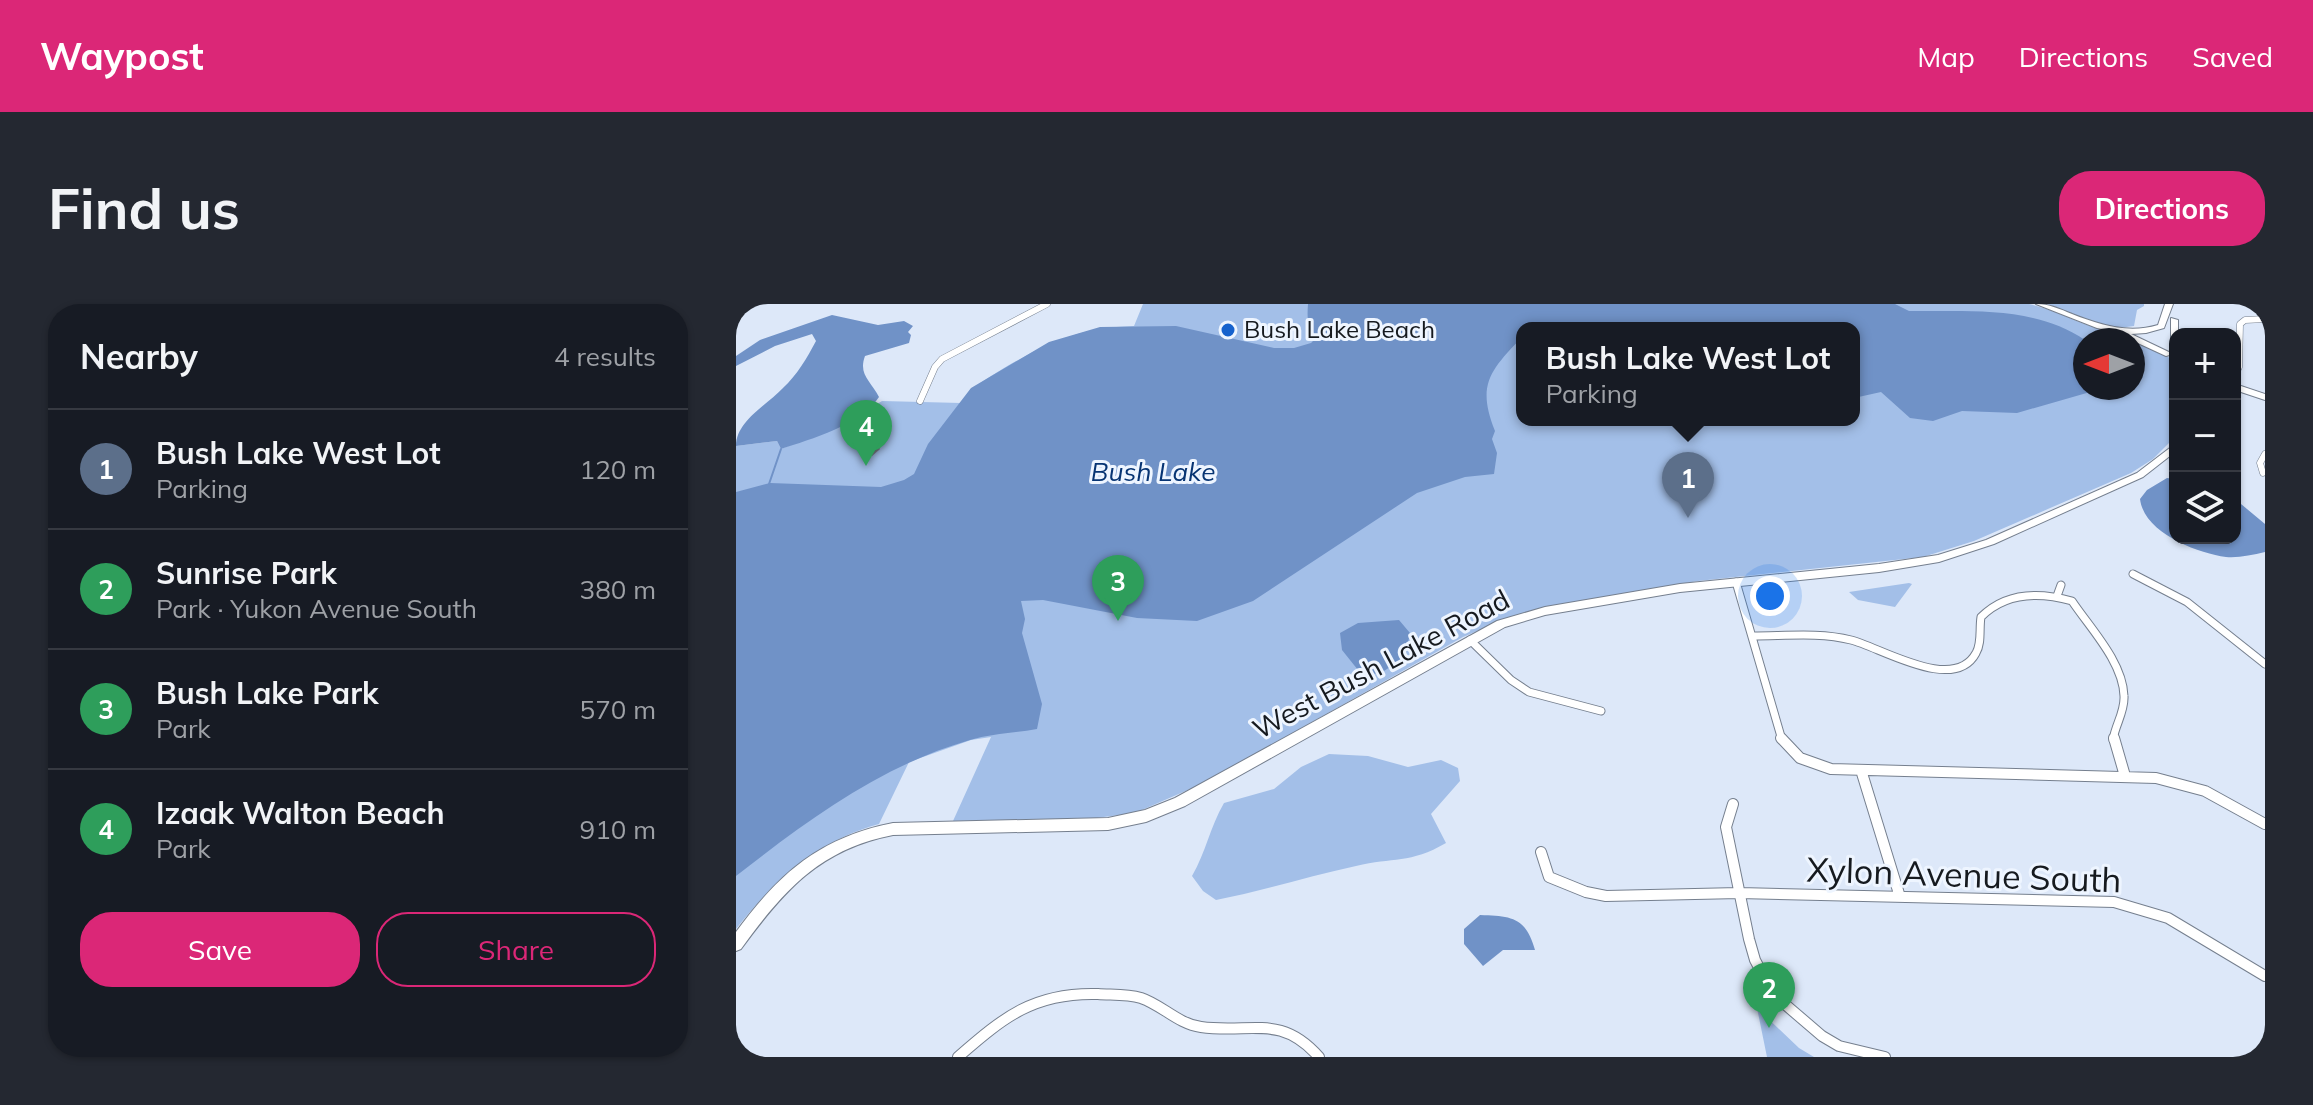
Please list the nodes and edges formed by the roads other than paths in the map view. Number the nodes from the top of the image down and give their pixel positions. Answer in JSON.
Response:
{"nodes":[{"id":1,"x":1047,"y":304,"type":"edge"},
{"id":2,"x":2040,"y":304,"type":"edge"},
{"id":3,"x":2169,"y":304,"type":"edge"},
{"id":4,"x":2176,"y":304,"type":"edge"},
{"id":5,"x":2069,"y":315,"type":"junction"},
{"id":6,"x":2265,"y":319,"type":"edge"},
{"id":7,"x":2174,"y":320,"type":"junction"},
{"id":8,"x":2106,"y":328,"type":"edge"},
{"id":9,"x":2174,"y":328,"type":"edge"},
{"id":10,"x":2240,"y":328,"type":"edge"},
{"id":11,"x":2145,"y":333,"type":"edge"},
{"id":12,"x":2150,"y":333,"type":"junction"},
{"id":13,"x":2145,"y":340,"type":"edge"},
{"id":14,"x":2169,"y":349,"type":"edge"},
{"id":15,"x":2169,"y":351,"type":"edge"},
{"id":16,"x":2241,"y":392,"type":"edge"},
{"id":17,"x":2265,"y":399,"type":"edge"},
{"id":18,"x":920,"y":401,"type":"dead end"},
{"id":19,"x":2169,"y":452,"type":"edge"},
{"id":20,"x":2265,"y":454,"type":"edge"},
{"id":21,"x":2263,"y":473,"type":"edge"},
{"id":22,"x":2133,"y":574,"type":"dead end"},
{"id":23,"x":1736,"y":582,"type":"junction"},
{"id":24,"x":2061,"y":585,"type":"dead end"},
{"id":25,"x":2057,"y":596,"type":"junction"},
{"id":26,"x":1753,"y":636,"type":"junction"},
{"id":27,"x":1470,"y":640,"type":"junction"},
{"id":28,"x":2265,"y":664,"type":"edge"},
{"id":29,"x":1601,"y":711,"type":"dead end"},
{"id":30,"x":1861,"y":770,"type":"junction"},
{"id":31,"x":2125,"y":776,"type":"junction"},
{"id":32,"x":1733,"y":804,"type":"dead end"},
{"id":33,"x":2265,"y":824,"type":"edge"},
{"id":34,"x":1541,"y":852,"type":"dead end"},
{"id":35,"x":1739,"y":893,"type":"junction"},
{"id":36,"x":1900,"y":897,"type":"junction"},
{"id":37,"x":736,"y":944,"type":"edge"},
{"id":38,"x":2265,"y":976,"type":"edge"},
{"id":39,"x":958,"y":1057,"type":"edge"},
{"id":40,"x":1319,"y":1057,"type":"edge"},
{"id":41,"x":1885,"y":1057,"type":"edge"}],
"edges":[{"from":1,"to":18,"type":"street"},
{"from":2,"to":5,"type":"street"},
{"from":3,"to":12,"type":"street"},
{"from":4,"to":7,"type":"street"},
{"from":5,"to":8,"type":"street"},
{"from":5,"to":12,"type":"street"},
{"from":6,"to":10,"type":"street"},
{"from":7,"to":9,"type":"street"},
{"from":7,"to":12,"type":"street"},
{"from":11,"to":12,"type":"street"},
{"from":12,"to":14,"type":"street"},
{"from":13,"to":15,"type":"street"},
{"from":16,"to":17,"type":"street"},
{"from":19,"to":23,"type":"street","name":"West Bush Lake Road"},
{"from":20,"to":21,"type":"street"},
{"from":22,"to":28,"type":"street"},
{"from":23,"to":26,"type":"street"},
{"from":23,"to":27,"type":"street","name":"West Bush Lake Road"},
{"from":24,"to":25,"type":"street"},
{"from":25,"to":26,"type":"street"},
{"from":25,"to":31,"type":"street"},
{"from":26,"to":30,"type":"street"},
{"from":27,"to":29,"type":"street"},
{"from":27,"to":37,"type":"street","name":"West Bush Lake Road"},
{"from":30,"to":31,"type":"street"},
{"from":30,"to":36,"type":"street"},
{"from":31,"to":33,"type":"street"},
{"from":32,"to":35,"type":"street"},
{"from":34,"to":35,"type":"street","name":"Xylon Avenue South"},
{"from":35,"to":36,"type":"street","name":"Xylon Avenue South"},
{"from":35,"to":41,"type":"street"},
{"from":36,"to":38,"type":"street","name":"Xylon Avenue South"},
{"from":39,"to":40,"type":"street"}]}
